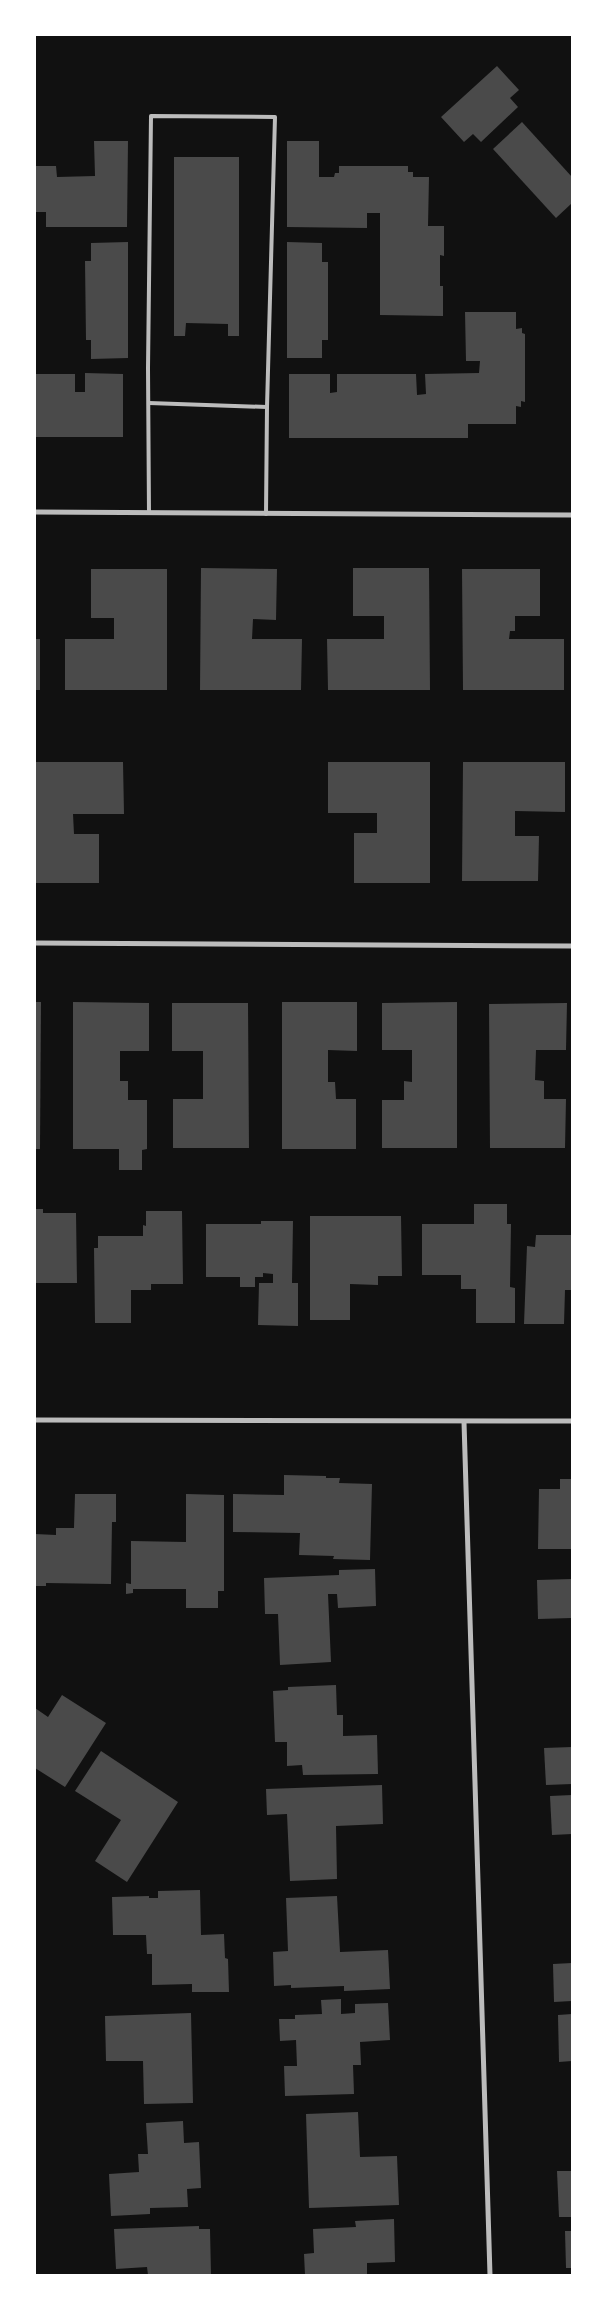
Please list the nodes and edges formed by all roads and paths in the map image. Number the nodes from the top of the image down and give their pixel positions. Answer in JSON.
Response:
{"nodes":[{"id":1,"x":149,"y":404,"type":"junction"},
{"id":2,"x":267,"y":408,"type":"junction"},
{"id":3,"x":35,"y":512,"type":"edge"},
{"id":4,"x":149,"y":513,"type":"junction"},
{"id":5,"x":266,"y":514,"type":"junction"},
{"id":6,"x":572,"y":515,"type":"edge"},
{"id":7,"x":35,"y":942,"type":"edge"},
{"id":8,"x":572,"y":946,"type":"edge"},
{"id":9,"x":35,"y":1420,"type":"edge"},
{"id":10,"x":572,"y":1421,"type":"edge"},
{"id":11,"x":464,"y":1422,"type":"junction"},
{"id":12,"x":490,"y":2275,"type":"edge"}],
"edges":[{"from":1,"to":2,"type":"lane"},
{"from":1,"to":2,"type":"lane"},
{"from":1,"to":4,"type":"lane"},
{"from":2,"to":5,"type":"lane"},
{"from":3,"to":4,"type":"street"},
{"from":4,"to":5,"type":"street"},
{"from":5,"to":6,"type":"street"},
{"from":7,"to":8,"type":"street"},
{"from":9,"to":11,"type":"street"},
{"from":10,"to":11,"type":"street"},
{"from":11,"to":12,"type":"street"}]}
